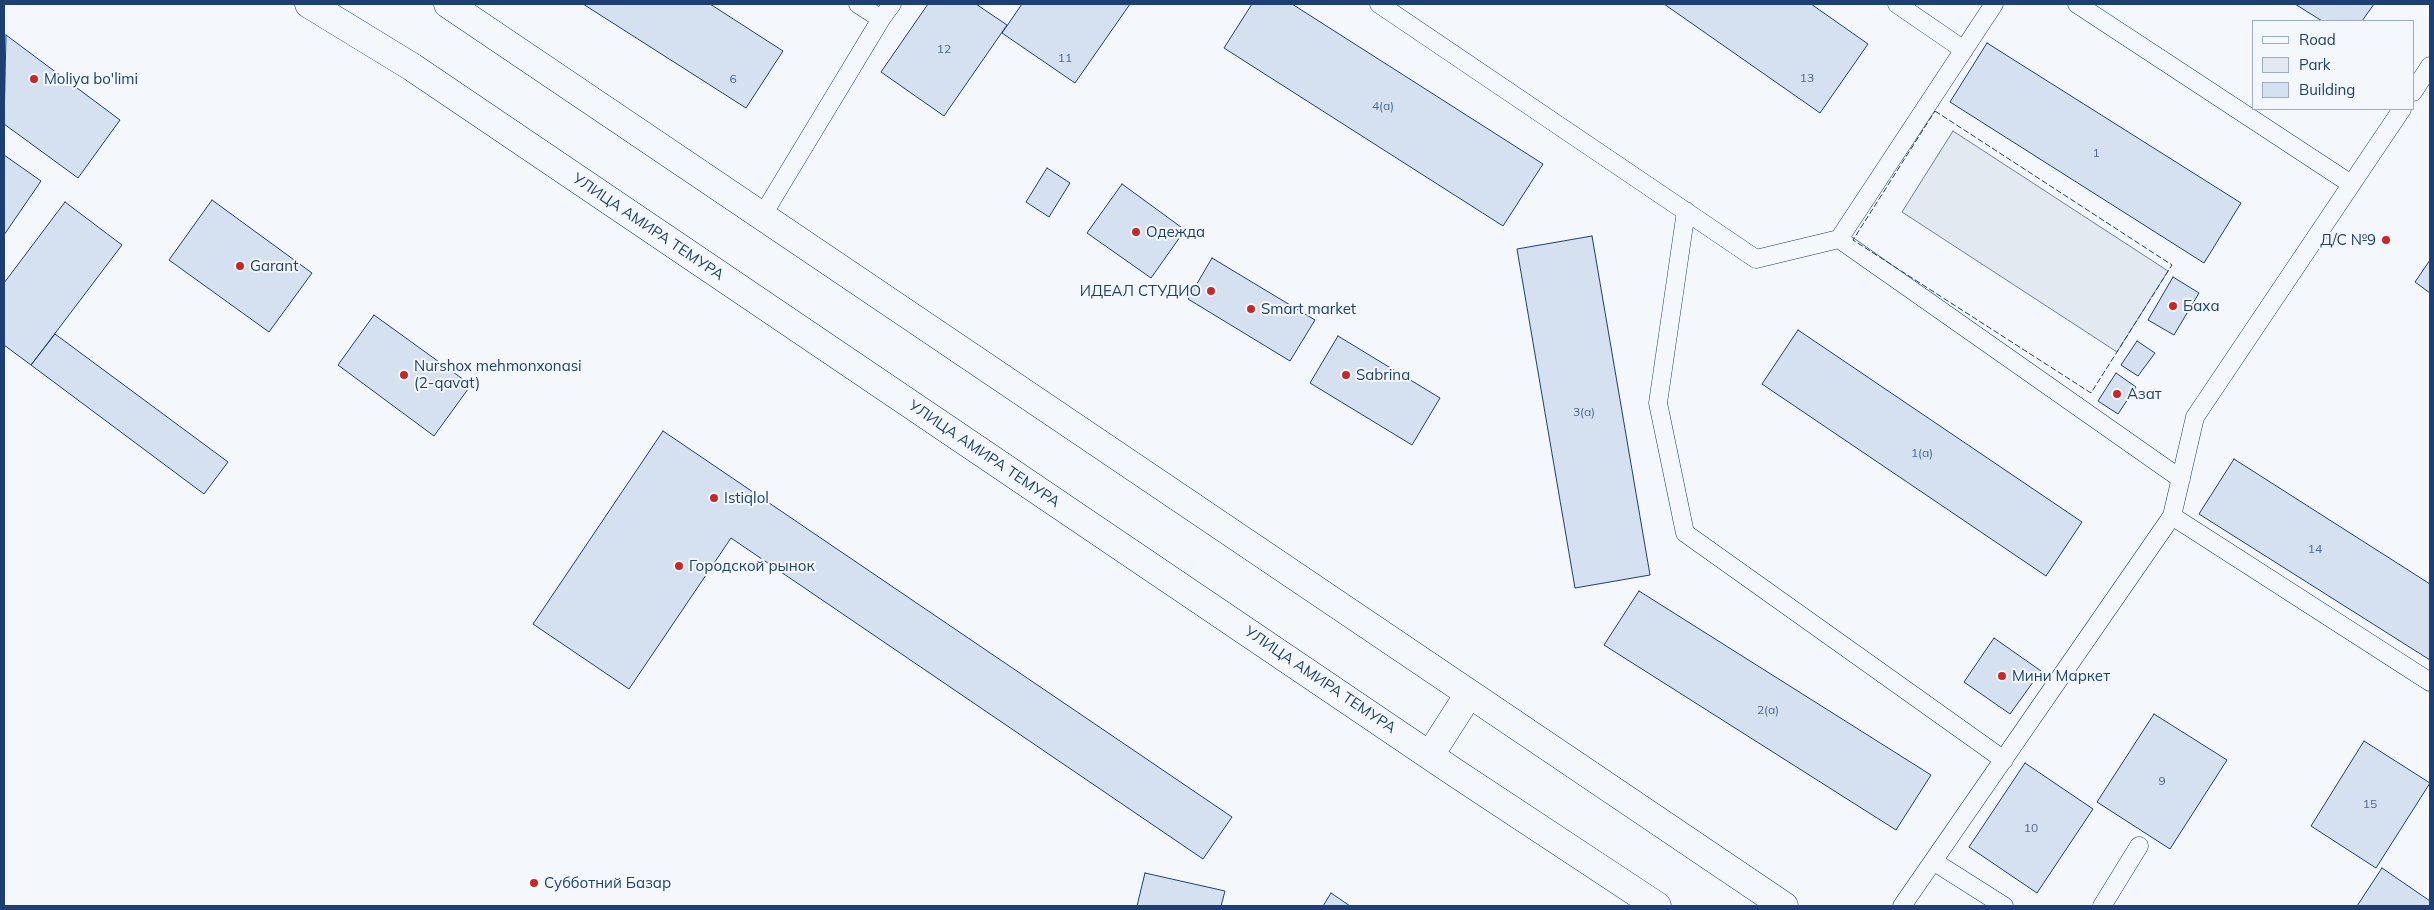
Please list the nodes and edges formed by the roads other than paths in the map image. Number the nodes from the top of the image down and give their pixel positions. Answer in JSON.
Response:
{"nodes":[{"id":1,"x":309,"y":4,"type":"edge"},
{"id":2,"x":448,"y":4,"type":"edge"},
{"id":3,"x":858,"y":4,"type":"edge"},
{"id":4,"x":892,"y":4,"type":"edge"},
{"id":5,"x":1380,"y":4,"type":"edge"},
{"id":6,"x":1897,"y":4,"type":"edge"},
{"id":7,"x":1994,"y":4,"type":"edge"},
{"id":8,"x":2077,"y":4,"type":"edge"},
{"id":9,"x":881,"y":19,"type":"junction"},
{"id":10,"x":1964,"y":50,"type":"junction"},
{"id":11,"x":2430,"y":66,"type":"edge"},
{"id":12,"x":2414,"y":90,"type":"edge"},
{"id":13,"x":2401,"y":110,"type":"edge"},
{"id":14,"x":2351,"y":184,"type":"junction"},
{"id":15,"x":1686,"y":211,"type":"junction"},
{"id":16,"x":762,"y":216,"type":"junction"},
{"id":17,"x":1839,"y":239,"type":"junction"},
{"id":18,"x":2181,"y":479,"type":"junction"},
{"id":19,"x":2172,"y":516,"type":"junction"},
{"id":20,"x":2430,"y":682,"type":"edge"},
{"id":21,"x":1468,"y":694,"type":"junction"},
{"id":22,"x":1430,"y":755,"type":"junction"},
{"id":23,"x":2004,"y":760,"type":"junction"},
{"id":24,"x":2139,"y":846,"type":"dead end"},
{"id":25,"x":1933,"y":861,"type":"junction"},
{"id":26,"x":1657,"y":906,"type":"edge"},
{"id":27,"x":1784,"y":906,"type":"edge"},
{"id":28,"x":1902,"y":906,"type":"edge"},
{"id":29,"x":2004,"y":906,"type":"edge"},
{"id":30,"x":2102,"y":906,"type":"edge"}],
"edges":[{"from":1,"to":22,"type":"main road","name":"УЛИЦА АМИРА ТЕМУРА"},
{"from":2,"to":16,"type":"main road"},
{"from":3,"to":9,"type":"lane"},
{"from":4,"to":9,"type":"lane"},
{"from":5,"to":15,"type":"lane"},
{"from":6,"to":10,"type":"lane"},
{"from":7,"to":10,"type":"lane"},
{"from":8,"to":14,"type":"lane"},
{"from":9,"to":16,"type":"lane"},
{"from":10,"to":17,"type":"lane"},
{"from":11,"to":12,"type":"lane"},
{"from":13,"to":14,"type":"lane"},
{"from":14,"to":18,"type":"lane"},
{"from":15,"to":17,"type":"lane"},
{"from":15,"to":23,"type":"lane"},
{"from":16,"to":21,"type":"main road"},
{"from":17,"to":18,"type":"lane"},
{"from":18,"to":19,"type":"lane"},
{"from":19,"to":20,"type":"lane"},
{"from":19,"to":23,"type":"lane"},
{"from":21,"to":22,"type":"main road"},
{"from":21,"to":27,"type":"main road"},
{"from":22,"to":26,"type":"main road","name":"УЛИЦА АМИРА ТЕМУРА"},
{"from":23,"to":25,"type":"lane"},
{"from":24,"to":30,"type":"lane"},
{"from":25,"to":28,"type":"lane"},
{"from":25,"to":29,"type":"lane"}]}
